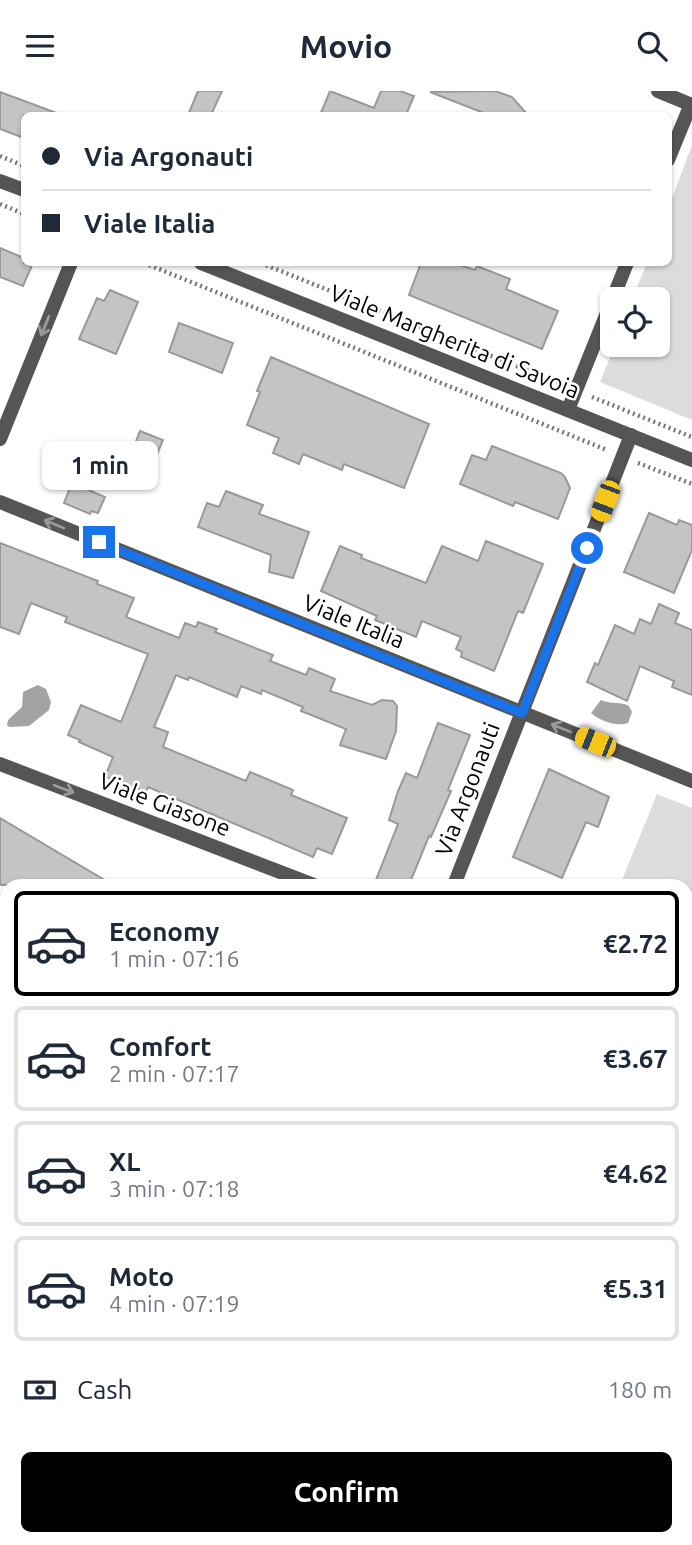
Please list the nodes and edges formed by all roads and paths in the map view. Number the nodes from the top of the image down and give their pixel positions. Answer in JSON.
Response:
{"nodes":[{"id":1,"x":658,"y":91,"type":"edge"},
{"id":2,"x":691,"y":105,"type":"edge"},
{"id":3,"x":672,"y":150,"type":"edge"},
{"id":4,"x":0,"y":156,"type":"edge"},
{"id":5,"x":21,"y":165,"type":"edge"},
{"id":6,"x":0,"y":181,"type":"edge"},
{"id":7,"x":21,"y":189,"type":"edge"},
{"id":8,"x":0,"y":204,"type":"edge"},
{"id":9,"x":21,"y":213,"type":"edge"},
{"id":10,"x":70,"y":266,"type":"edge"},
{"id":11,"x":151,"y":266,"type":"edge"},
{"id":12,"x":208,"y":266,"type":"edge"},
{"id":13,"x":268,"y":266,"type":"edge"},
{"id":14,"x":626,"y":266,"type":"edge"},
{"id":15,"x":576,"y":390,"type":"junction"},
{"id":16,"x":568,"y":410,"type":"junction"},
{"id":17,"x":631,"y":435,"type":"junction"},
{"id":18,"x":692,"y":437,"type":"edge"},
{"id":19,"x":0,"y":439,"type":"edge"},
{"id":20,"x":623,"y":457,"type":"junction"},
{"id":21,"x":692,"y":460,"type":"edge"},
{"id":22,"x":692,"y":484,"type":"edge"},
{"id":23,"x":0,"y":502,"type":"edge"},
{"id":24,"x":522,"y":713,"type":"junction"},
{"id":25,"x":0,"y":764,"type":"edge"},
{"id":26,"x":692,"y":781,"type":"edge"},
{"id":27,"x":298,"y":879,"type":"edge"},
{"id":28,"x":456,"y":879,"type":"edge"}],
"edges":[{"from":1,"to":2,"type":"street"},
{"from":2,"to":3,"type":"street"},
{"from":4,"to":5,"type":"path"},
{"from":6,"to":7,"type":"street"},
{"from":8,"to":9,"type":"path"},
{"from":10,"to":19,"type":"street","one_way":true},
{"from":11,"to":20,"type":"path"},
{"from":12,"to":16,"type":"street","name":"Viale Margherita di Savoia"},
{"from":13,"to":15,"type":"path"},
{"from":14,"to":15,"type":"street"},
{"from":15,"to":16,"type":"street"},
{"from":15,"to":18,"type":"path"},
{"from":16,"to":17,"type":"street","name":"Viale Margherita di Savoia"},
{"from":17,"to":20,"type":"street","name":"Via Argonauti"},
{"from":17,"to":21,"type":"street","name":"Viale Margherita di Savoia"},
{"from":20,"to":22,"type":"path"},
{"from":20,"to":24,"type":"street","name":"Via Argonauti"},
{"from":24,"to":23,"type":"street","name":"Viale Italia","one_way":true},
{"from":26,"to":24,"type":"street","name":"Viale Italia","one_way":true},
{"from":24,"to":28,"type":"street","name":"Via Argonauti"},
{"from":25,"to":27,"type":"street","name":"Viale Giasone","one_way":true}]}
